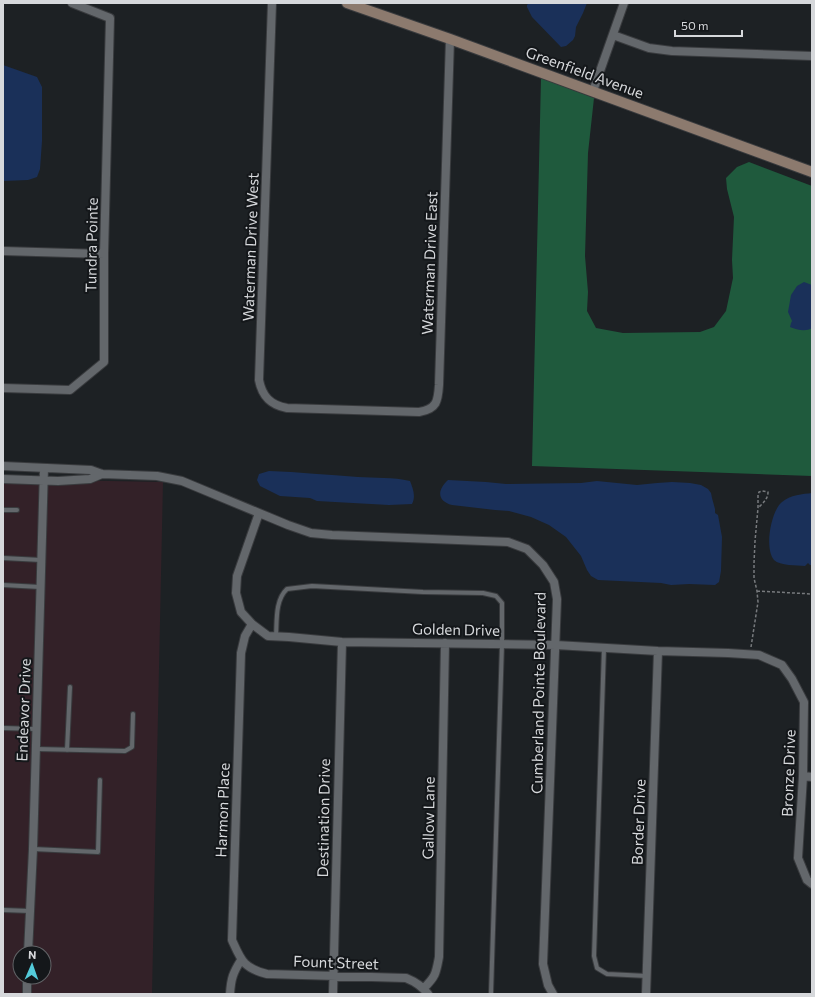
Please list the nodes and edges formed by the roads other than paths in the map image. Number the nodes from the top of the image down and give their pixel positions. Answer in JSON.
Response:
{"nodes":[{"id":1,"x":72,"y":3,"type":"edge"},
{"id":2,"x":272,"y":3,"type":"edge"},
{"id":3,"x":347,"y":3,"type":"edge"},
{"id":4,"x":624,"y":3,"type":"edge"},
{"id":5,"x":613,"y":34,"type":"junction"},
{"id":6,"x":450,"y":39,"type":"junction"},
{"id":7,"x":812,"y":56,"type":"edge"},
{"id":8,"x":593,"y":91,"type":"junction"},
{"id":9,"x":812,"y":172,"type":"edge"},
{"id":10,"x":3,"y":251,"type":"edge"},
{"id":11,"x":104,"y":254,"type":"junction"},
{"id":12,"x":3,"y":388,"type":"edge"},
{"id":13,"x":355,"y":410,"type":"joint"},
{"id":14,"x":3,"y":466,"type":"edge"},
{"id":15,"x":44,"y":468,"type":"junction"},
{"id":16,"x":102,"y":474,"type":"junction"},
{"id":17,"x":3,"y":479,"type":"edge"},
{"id":18,"x":43,"y":480,"type":"junction"},
{"id":19,"x":3,"y":510,"type":"edge"},
{"id":20,"x":16,"y":510,"type":"dead end"},
{"id":21,"x":259,"y":513,"type":"junction"},
{"id":22,"x":3,"y":558,"type":"edge"},
{"id":23,"x":41,"y":560,"type":"junction"},
{"id":24,"x":3,"y":585,"type":"edge"},
{"id":25,"x":40,"y":587,"type":"junction"},
{"id":26,"x":252,"y":624,"type":"junction"},
{"id":27,"x":276,"y":636,"type":"junction"},
{"id":28,"x":342,"y":642,"type":"junction"},
{"id":29,"x":445,"y":643,"type":"junction"},
{"id":30,"x":502,"y":644,"type":"junction"},
{"id":31,"x":556,"y":645,"type":"junction"},
{"id":32,"x":604,"y":648,"type":"junction"},
{"id":33,"x":658,"y":651,"type":"junction"},
{"id":34,"x":782,"y":665,"type":"joint"},
{"id":35,"x":70,"y":686,"type":"dead end"},
{"id":36,"x":133,"y":714,"type":"dead end"},
{"id":37,"x":3,"y":728,"type":"edge"},
{"id":38,"x":36,"y":729,"type":"junction"},
{"id":39,"x":36,"y":749,"type":"junction"},
{"id":40,"x":68,"y":750,"type":"junction"},
{"id":41,"x":803,"y":776,"type":"junction"},
{"id":42,"x":812,"y":776,"type":"edge"},
{"id":43,"x":100,"y":780,"type":"dead end"},
{"id":44,"x":33,"y":849,"type":"junction"},
{"id":45,"x":812,"y":884,"type":"edge"},
{"id":46,"x":3,"y":910,"type":"edge"},
{"id":47,"x":30,"y":911,"type":"junction"},
{"id":48,"x":28,"y":945,"type":"edge"},
{"id":49,"x":241,"y":960,"type":"junction"},
{"id":50,"x":333,"y":976,"type":"junction"},
{"id":51,"x":647,"y":976,"type":"junction"},
{"id":52,"x":426,"y":991,"type":"edge"},
{"id":53,"x":230,"y":994,"type":"edge"},
{"id":54,"x":333,"y":994,"type":"edge"},
{"id":55,"x":491,"y":994,"type":"edge"},
{"id":56,"x":553,"y":994,"type":"edge"},
{"id":57,"x":646,"y":994,"type":"edge"}],
"edges":[{"from":1,"to":11,"type":"street","name":"Tundra Pointe"},
{"from":2,"to":13,"type":"street","name":"Waterman Drive West"},
{"from":3,"to":6,"type":"main road","name":"Greenfield Avenue"},
{"from":4,"to":5,"type":"street"},
{"from":5,"to":7,"type":"street"},
{"from":5,"to":8,"type":"street"},
{"from":6,"to":8,"type":"main road","name":"Greenfield Avenue"},
{"from":6,"to":13,"type":"street","name":"Waterman Drive East"},
{"from":8,"to":9,"type":"main road","name":"Greenfield Avenue"},
{"from":10,"to":11,"type":"street"},
{"from":11,"to":12,"type":"street","name":"Tundra Pointe"},
{"from":14,"to":15,"type":"street","name":"Cumberland Pointe Boulevard"},
{"from":15,"to":16,"type":"street","name":"Cumberland Pointe Boulevard"},
{"from":15,"to":18,"type":"street","name":"Endeavor Drive"},
{"from":16,"to":18,"type":"street","name":"Cumberland Pointe Boulevard"},
{"from":16,"to":21,"type":"street","name":"Cumberland Pointe Boulevard"},
{"from":17,"to":18,"type":"street","name":"Cumberland Pointe Boulevard"},
{"from":18,"to":23,"type":"street","name":"Endeavor Drive"},
{"from":19,"to":20,"type":"lane"},
{"from":21,"to":26,"type":"street","name":"Golden Drive"},
{"from":21,"to":31,"type":"street","name":"Cumberland Pointe Boulevard"},
{"from":22,"to":23,"type":"lane"},
{"from":23,"to":25,"type":"street","name":"Endeavor Drive"},
{"from":24,"to":25,"type":"lane"},
{"from":25,"to":38,"type":"street","name":"Endeavor Drive"},
{"from":26,"to":27,"type":"street","name":"Golden Drive"},
{"from":26,"to":49,"type":"street","name":"Harmon Place"},
{"from":27,"to":28,"type":"street","name":"Golden Drive"},
{"from":27,"to":30,"type":"lane"},
{"from":28,"to":29,"type":"street","name":"Golden Drive"},
{"from":28,"to":50,"type":"street","name":"Destination Drive"},
{"from":29,"to":30,"type":"street","name":"Golden Drive"},
{"from":29,"to":52,"type":"street","name":"Gallow Lane"},
{"from":30,"to":31,"type":"street","name":"Golden Drive"},
{"from":30,"to":55,"type":"lane"},
{"from":31,"to":32,"type":"street","name":"Golden Drive"},
{"from":31,"to":56,"type":"street","name":"Cumberland Pointe Boulevard"},
{"from":32,"to":33,"type":"street","name":"Golden Drive"},
{"from":32,"to":51,"type":"lane"},
{"from":33,"to":34,"type":"street","name":"Golden Drive"},
{"from":33,"to":51,"type":"street","name":"Border Drive"},
{"from":34,"to":41,"type":"street","name":"Bronze Drive"},
{"from":35,"to":40,"type":"lane"},
{"from":36,"to":40,"type":"lane"},
{"from":37,"to":38,"type":"lane"},
{"from":38,"to":39,"type":"street","name":"Endeavor Drive"},
{"from":39,"to":40,"type":"lane"},
{"from":39,"to":44,"type":"street","name":"Endeavor Drive"},
{"from":41,"to":42,"type":"street"},
{"from":41,"to":45,"type":"street","name":"Bronze Drive"},
{"from":43,"to":44,"type":"lane"},
{"from":44,"to":47,"type":"street","name":"Endeavor Drive"},
{"from":46,"to":47,"type":"lane"},
{"from":47,"to":48,"type":"street","name":"Endeavor Drive"},
{"from":49,"to":50,"type":"street","name":"Fount Street"},
{"from":49,"to":53,"type":"street"},
{"from":50,"to":52,"type":"street","name":"Fount Street"},
{"from":50,"to":54,"type":"street","name":"Destination Drive"},
{"from":51,"to":57,"type":"street","name":"Border Drive"}]}
